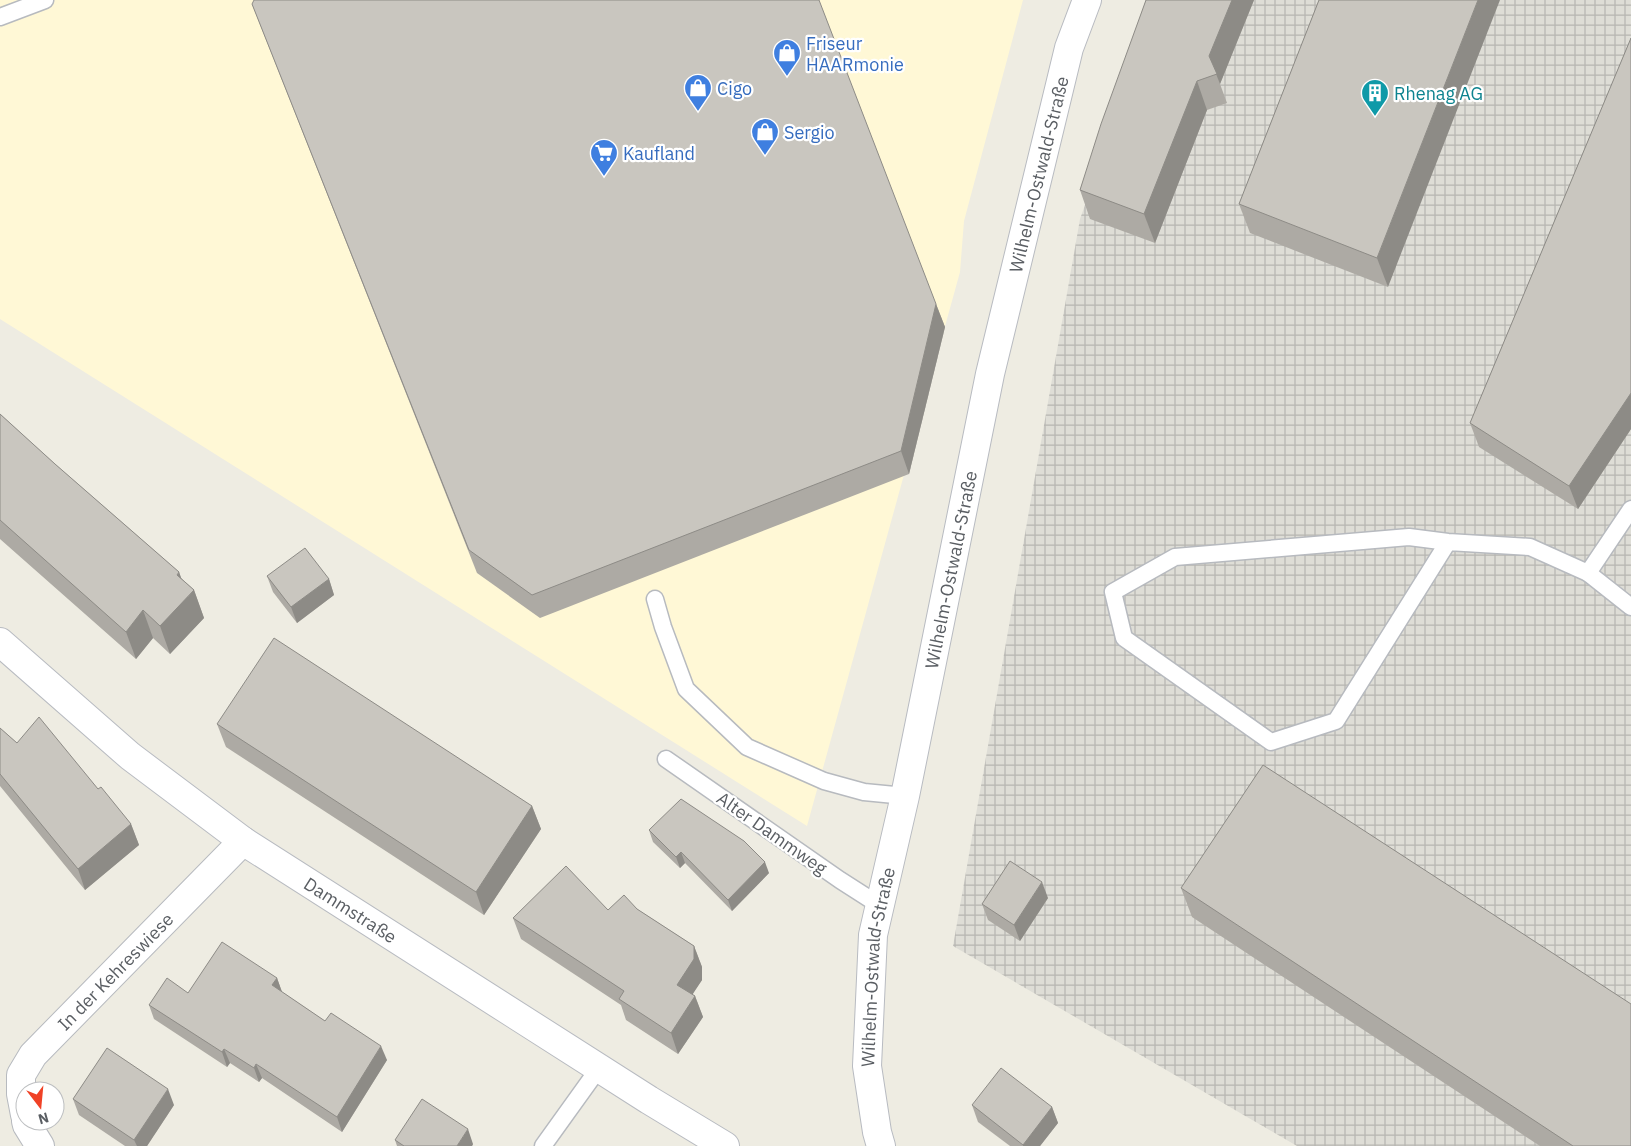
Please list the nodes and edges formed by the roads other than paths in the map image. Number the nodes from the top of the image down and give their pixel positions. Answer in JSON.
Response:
{"nodes":[{"id":1,"x":45,"y":0,"type":"edge"},
{"id":2,"x":1088,"y":0,"type":"edge"},
{"id":3,"x":0,"y":17,"type":"edge"},
{"id":4,"x":1631,"y":509,"type":"edge"},
{"id":5,"x":1448,"y":542,"type":"junction"},
{"id":6,"x":1588,"y":573,"type":"junction"},
{"id":7,"x":655,"y":599,"type":"dead end"},
{"id":8,"x":1631,"y":607,"type":"edge"},
{"id":9,"x":0,"y":642,"type":"edge"},
{"id":10,"x":666,"y":759,"type":"dead end"},
{"id":11,"x":905,"y":796,"type":"junction"},
{"id":12,"x":243,"y":841,"type":"junction"},
{"id":13,"x":879,"y":905,"type":"junction"},
{"id":14,"x":599,"y":1068,"type":"junction"},
{"id":15,"x":21,"y":1081,"type":"edge"},
{"id":16,"x":31,"y":1131,"type":"edge"},
{"id":17,"x":40,"y":1146,"type":"edge"},
{"id":18,"x":543,"y":1146,"type":"edge"},
{"id":19,"x":725,"y":1146,"type":"edge"},
{"id":20,"x":881,"y":1146,"type":"edge"}],
"edges":[{"from":1,"to":3,"type":"lane"},
{"from":2,"to":11,"type":"street","name":"Wilhelm-Ostwald-Straße"},
{"from":4,"to":6,"type":"lane"},
{"from":5,"to":5,"type":"lane"},
{"from":5,"to":6,"type":"lane"},
{"from":6,"to":8,"type":"lane"},
{"from":7,"to":11,"type":"lane"},
{"from":9,"to":12,"type":"street","name":"Dammstraße"},
{"from":10,"to":13,"type":"lane","name":"Alter Dammweg"},
{"from":11,"to":13,"type":"street","name":"Wilhelm-Ostwald-Straße"},
{"from":12,"to":14,"type":"street","name":"Dammstraße"},
{"from":12,"to":15,"type":"street","name":"In der Kehreswiese"},
{"from":13,"to":20,"type":"street","name":"Wilhelm-Ostwald-Straße"},
{"from":14,"to":18,"type":"lane"},
{"from":14,"to":19,"type":"street","name":"Dammstraße"},
{"from":16,"to":17,"type":"street"}]}
